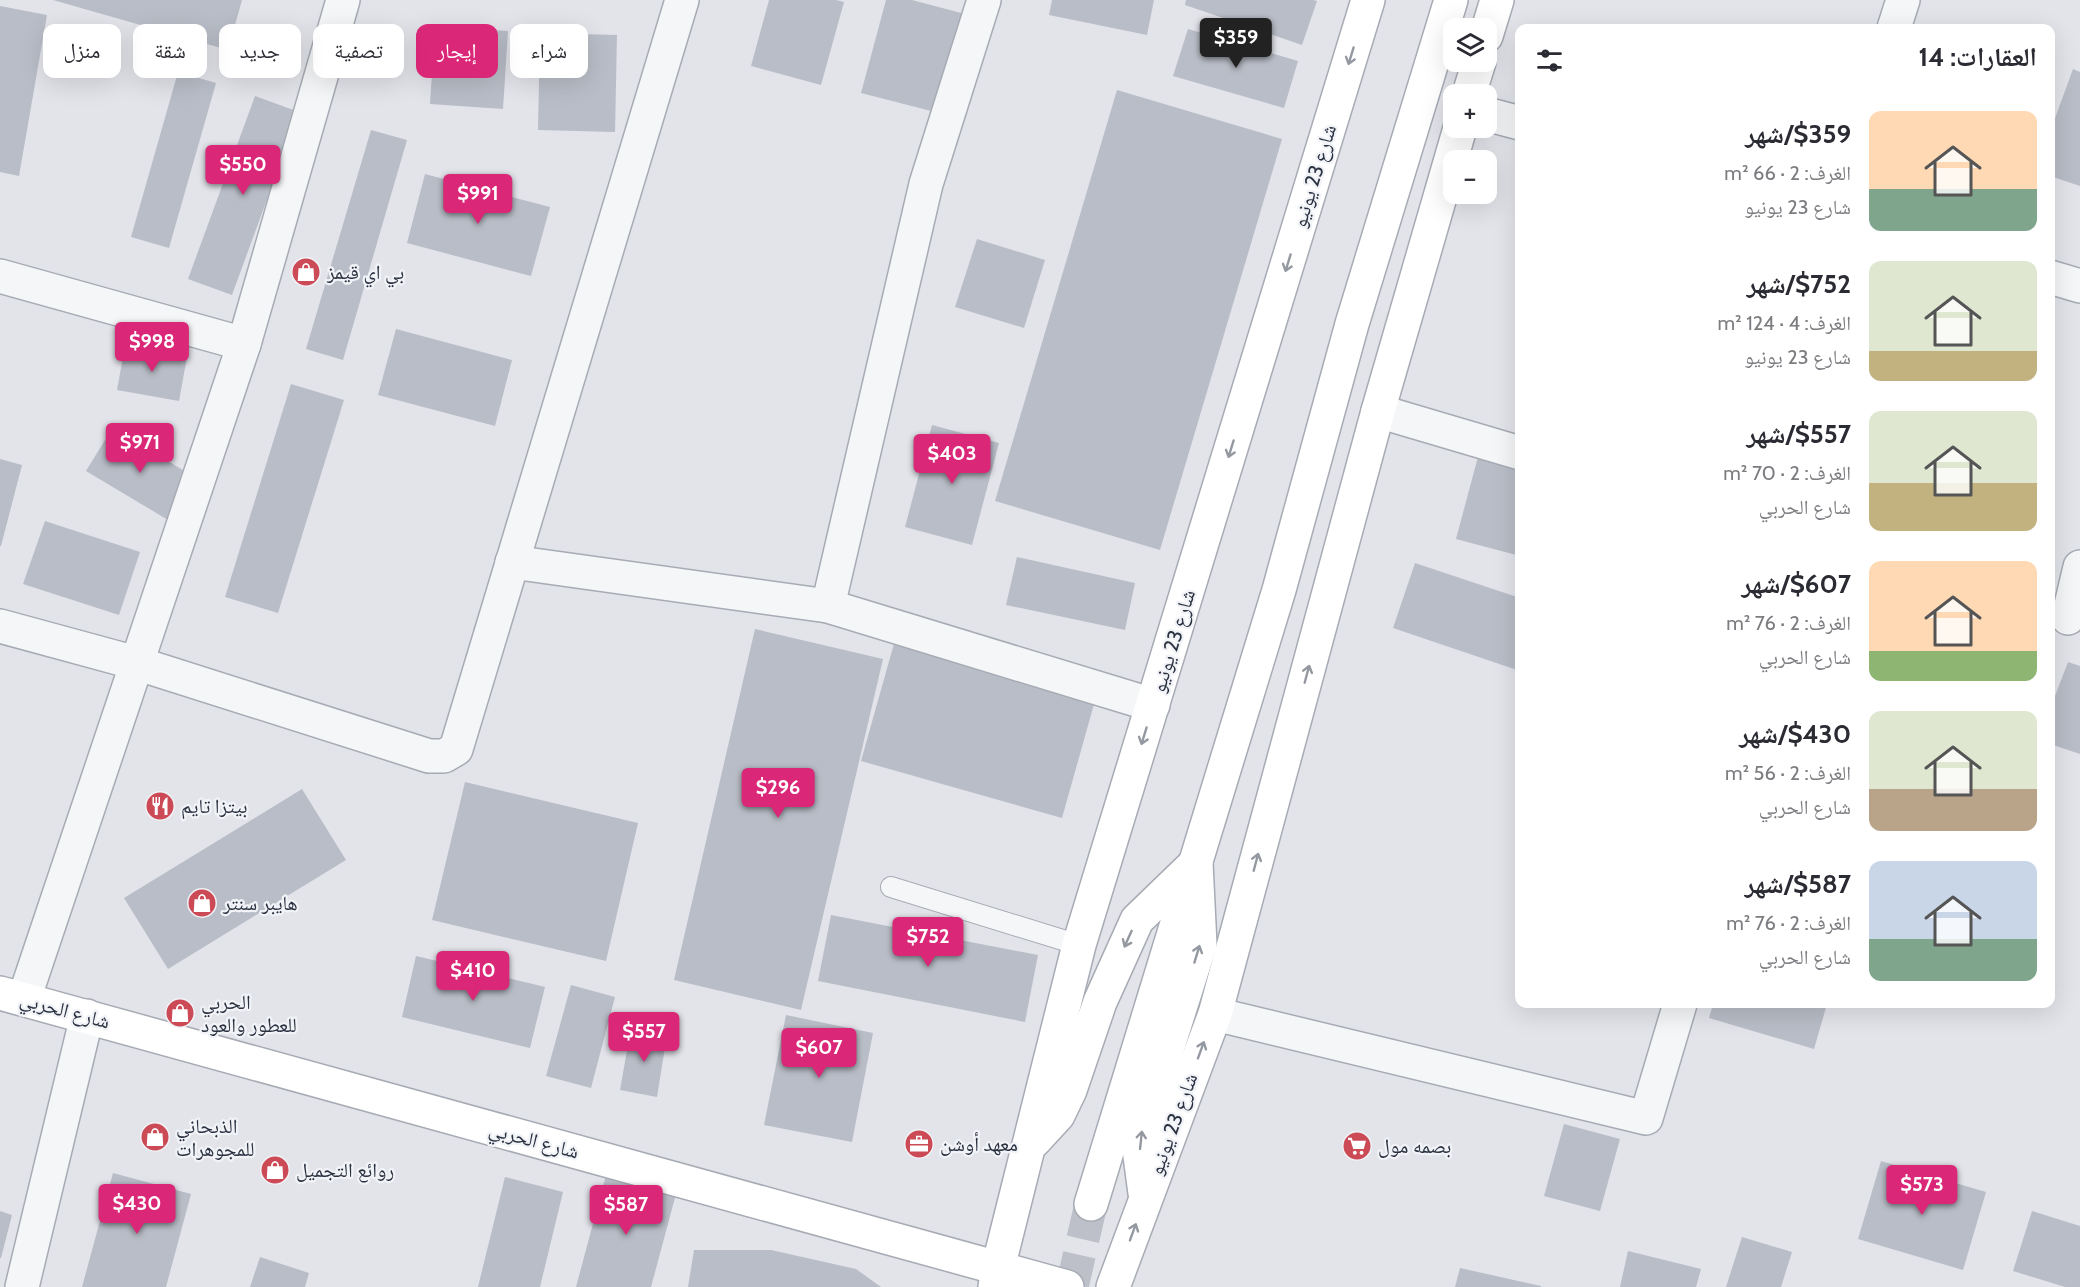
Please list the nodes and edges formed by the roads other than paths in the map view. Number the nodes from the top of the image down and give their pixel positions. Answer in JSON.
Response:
{"nodes":[{"id":1,"x":343,"y":0,"type":"edge"},
{"id":2,"x":682,"y":0,"type":"edge"},
{"id":3,"x":984,"y":0,"type":"edge"},
{"id":4,"x":1368,"y":0,"type":"edge"},
{"id":5,"x":1451,"y":0,"type":"edge"},
{"id":6,"x":1497,"y":0,"type":"edge"},
{"id":7,"x":1903,"y":0,"type":"edge"},
{"id":8,"x":1492,"y":18,"type":"edge"},
{"id":9,"x":1895,"y":24,"type":"edge"},
{"id":10,"x":1497,"y":117,"type":"edge"},
{"id":11,"x":1515,"y":122,"type":"edge"},
{"id":12,"x":1457,"y":138,"type":"edge"},
{"id":13,"x":0,"y":276,"type":"edge"},
{"id":14,"x":2055,"y":278,"type":"edge"},
{"id":15,"x":2080,"y":286,"type":"edge"},
{"id":16,"x":244,"y":344,"type":"junction"},
{"id":17,"x":1378,"y":411,"type":"junction"},
{"id":18,"x":1515,"y":452,"type":"edge"},
{"id":19,"x":512,"y":562,"type":"junction"},
{"id":20,"x":2080,"y":567,"type":"edge"},
{"id":21,"x":828,"y":606,"type":"junction"},
{"id":22,"x":2066,"y":617,"type":"edge"},
{"id":23,"x":0,"y":626,"type":"edge"},
{"id":24,"x":136,"y":663,"type":"junction"},
{"id":25,"x":1153,"y":705,"type":"junction"},
{"id":26,"x":1196,"y":863,"type":"junction"},
{"id":27,"x":891,"y":887,"type":"dead end"},
{"id":28,"x":1079,"y":945,"type":"junction"},
{"id":29,"x":12,"y":996,"type":"edge"},
{"id":30,"x":1679,"y":1008,"type":"edge"},
{"id":31,"x":1215,"y":1014,"type":"junction"},
{"id":32,"x":87,"y":1016,"type":"junction"},
{"id":33,"x":1028,"y":1148,"type":"junction"},
{"id":34,"x":1146,"y":1198,"type":"junction"},
{"id":35,"x":1091,"y":1204,"type":"tunnel mouth"},
{"id":36,"x":996,"y":1277,"type":"edge"},
{"id":37,"x":22,"y":1287,"type":"edge"},
{"id":38,"x":1067,"y":1287,"type":"edge"},
{"id":39,"x":1113,"y":1287,"type":"edge"}],
"edges":[{"from":1,"to":16,"type":"street"},
{"from":2,"to":19,"type":"street"},
{"from":3,"to":21,"type":"street"},
{"from":4,"to":25,"type":"street","name":"شارع 23 يونيو","one_way":true},
{"from":5,"to":26,"type":"street"},
{"from":6,"to":8,"type":"street"},
{"from":7,"to":9,"type":"street"},
{"from":10,"to":11,"type":"street"},
{"from":12,"to":17,"type":"street","name":"شارع 23 يونيو"},
{"from":13,"to":16,"type":"street"},
{"from":14,"to":15,"type":"street"},
{"from":16,"to":24,"type":"street"},
{"from":17,"to":18,"type":"street"},
{"from":31,"to":17,"type":"street","name":"شارع 23 يونيو","one_way":true},
{"from":19,"to":21,"type":"street"},
{"from":19,"to":24,"type":"street"},
{"from":20,"to":22,"type":"street"},
{"from":21,"to":25,"type":"street"},
{"from":23,"to":24,"type":"street"},
{"from":24,"to":29,"type":"street"},
{"from":25,"to":28,"type":"street","name":"شارع 23 يونيو","one_way":true},
{"from":26,"to":33,"type":"street","one_way":true},
{"from":34,"to":26,"type":"street","one_way":true},
{"from":26,"to":35,"type":"street"},
{"from":27,"to":28,"type":"lane"},
{"from":28,"to":33,"type":"street","name":"شارع 23 يونيو"},
{"from":29,"to":32,"type":"street","name":"شارع الحربي"},
{"from":30,"to":31,"type":"street"},
{"from":34,"to":31,"type":"street","name":"شارع 23 يونيو","one_way":true},
{"from":32,"to":36,"type":"street","name":"شارع الحربي"},
{"from":32,"to":37,"type":"street"},
{"from":33,"to":36,"type":"street","name":"شارع 23 يونيو"},
{"from":39,"to":34,"type":"street","name":"شارع 23 يونيو","one_way":true},
{"from":36,"to":38,"type":"street","name":"شارع الحربي"}]}
